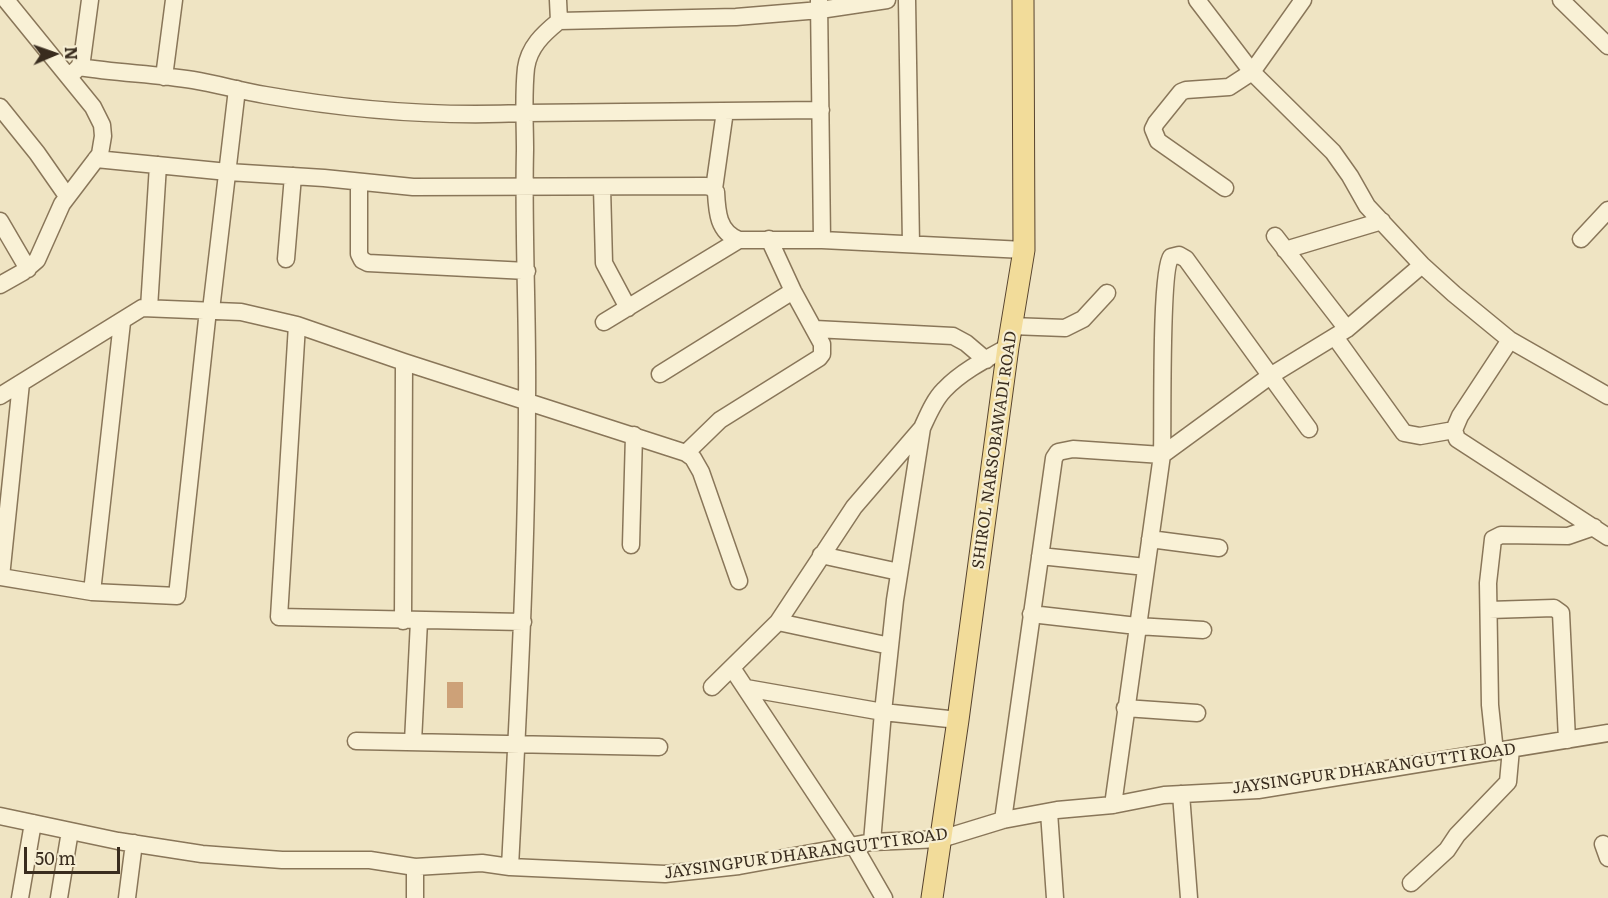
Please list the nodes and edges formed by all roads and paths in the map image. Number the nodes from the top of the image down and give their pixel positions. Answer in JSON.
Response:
{"nodes":[{"id":1,"x":6,"y":0,"type":"edge"},
{"id":2,"x":90,"y":0,"type":"edge"},
{"id":3,"x":174,"y":0,"type":"edge"},
{"id":4,"x":558,"y":0,"type":"edge"},
{"id":5,"x":887,"y":0,"type":"edge"},
{"id":6,"x":907,"y":0,"type":"edge"},
{"id":7,"x":1023,"y":0,"type":"edge"},
{"id":8,"x":1303,"y":0,"type":"edge"},
{"id":9,"x":1561,"y":0,"type":"edge"},
{"id":10,"x":1204,"y":3,"type":"edge"},
{"id":11,"x":819,"y":5,"type":"edge"},
{"id":12,"x":558,"y":21,"type":"junction"},
{"id":13,"x":1608,"y":46,"type":"edge"},
{"id":14,"x":74,"y":72,"type":"junction"},
{"id":15,"x":1252,"y":72,"type":"junction"},
{"id":16,"x":164,"y":76,"type":"junction"},
{"id":17,"x":237,"y":89,"type":"junction"},
{"id":18,"x":0,"y":107,"type":"edge"},
{"id":19,"x":821,"y":110,"type":"junction"},
{"id":20,"x":725,"y":111,"type":"junction"},
{"id":21,"x":525,"y":113,"type":"junction"},
{"id":22,"x":96,"y":159,"type":"junction"},
{"id":23,"x":158,"y":165,"type":"junction"},
{"id":24,"x":228,"y":172,"type":"junction"},
{"id":25,"x":293,"y":176,"type":"junction"},
{"id":26,"x":359,"y":182,"type":"junction"},
{"id":27,"x":524,"y":187,"type":"junction"},
{"id":28,"x":602,"y":187,"type":"junction"},
{"id":29,"x":1225,"y":188,"type":"dead end"},
{"id":30,"x":714,"y":189,"type":"junction"},
{"id":31,"x":67,"y":196,"type":"junction"},
{"id":32,"x":1608,"y":210,"type":"edge"},
{"id":33,"x":0,"y":221,"type":"edge"},
{"id":34,"x":1382,"y":221,"type":"junction"},
{"id":35,"x":1275,"y":236,"type":"dead end"},
{"id":36,"x":769,"y":239,"type":"junction"},
{"id":37,"x":1581,"y":239,"type":"dead end"},
{"id":38,"x":739,"y":240,"type":"junction"},
{"id":39,"x":822,"y":240,"type":"junction"},
{"id":40,"x":911,"y":244,"type":"junction"},
{"id":41,"x":1024,"y":250,"type":"junction"},
{"id":42,"x":1285,"y":250,"type":"junction"},
{"id":43,"x":286,"y":259,"type":"dead end"},
{"id":44,"x":1422,"y":265,"type":"junction"},
{"id":45,"x":28,"y":268,"type":"junction"},
{"id":46,"x":526,"y":271,"type":"junction"},
{"id":47,"x":0,"y":285,"type":"edge"},
{"id":48,"x":794,"y":291,"type":"junction"},
{"id":49,"x":1107,"y":293,"type":"dead end"},
{"id":50,"x":149,"y":308,"type":"junction"},
{"id":51,"x":628,"y":308,"type":"junction"},
{"id":52,"x":210,"y":310,"type":"junction"},
{"id":53,"x":122,"y":322,"type":"junction"},
{"id":54,"x":604,"y":322,"type":"dead end"},
{"id":55,"x":297,"y":325,"type":"junction"},
{"id":56,"x":1011,"y":326,"type":"junction"},
{"id":57,"x":815,"y":329,"type":"junction"},
{"id":58,"x":1341,"y":333,"type":"junction"},
{"id":59,"x":1510,"y":340,"type":"junction"},
{"id":60,"x":1008,"y":347,"type":"junction"},
{"id":61,"x":986,"y":360,"type":"junction"},
{"id":62,"x":404,"y":362,"type":"junction"},
{"id":63,"x":660,"y":374,"type":"dead end"},
{"id":64,"x":1270,"y":376,"type":"junction"},
{"id":65,"x":21,"y":383,"type":"junction"},
{"id":66,"x":0,"y":396,"type":"edge"},
{"id":67,"x":1608,"y":396,"type":"edge"},
{"id":68,"x":527,"y":401,"type":"junction"},
{"id":69,"x":922,"y":428,"type":"junction"},
{"id":70,"x":1309,"y":429,"type":"dead end"},
{"id":71,"x":1454,"y":430,"type":"junction"},
{"id":72,"x":634,"y":435,"type":"junction"},
{"id":73,"x":686,"y":453,"type":"junction"},
{"id":74,"x":1162,"y":455,"type":"junction"},
{"id":75,"x":1601,"y":532,"type":"edge"},
{"id":76,"x":1150,"y":539,"type":"junction"},
{"id":77,"x":631,"y":545,"type":"dead end"},
{"id":78,"x":1219,"y":548,"type":"dead end"},
{"id":79,"x":821,"y":555,"type":"junction"},
{"id":80,"x":1040,"y":556,"type":"junction"},
{"id":81,"x":1146,"y":567,"type":"junction"},
{"id":82,"x":898,"y":572,"type":"junction"},
{"id":83,"x":740,"y":581,"type":"dead end"},
{"id":84,"x":92,"y":592,"type":"junction"},
{"id":85,"x":1489,"y":610,"type":"junction"},
{"id":86,"x":1031,"y":614,"type":"junction"},
{"id":87,"x":411,"y":621,"type":"junction"},
{"id":88,"x":523,"y":622,"type":"junction"},
{"id":89,"x":778,"y":622,"type":"junction"},
{"id":90,"x":1137,"y":626,"type":"junction"},
{"id":91,"x":1203,"y":630,"type":"dead end"},
{"id":92,"x":890,"y":646,"type":"junction"},
{"id":93,"x":732,"y":668,"type":"junction"},
{"id":94,"x":712,"y":687,"type":"dead end"},
{"id":95,"x":746,"y":688,"type":"junction"},
{"id":96,"x":1125,"y":708,"type":"junction"},
{"id":97,"x":883,"y":712,"type":"junction"},
{"id":98,"x":1197,"y":713,"type":"dead end"},
{"id":99,"x":958,"y":720,"type":"junction"},
{"id":100,"x":1608,"y":733,"type":"edge"},
{"id":101,"x":1567,"y":740,"type":"junction"},
{"id":102,"x":356,"y":741,"type":"dead end"},
{"id":103,"x":413,"y":742,"type":"junction"},
{"id":104,"x":517,"y":743,"type":"junction"},
{"id":105,"x":659,"y":747,"type":"dead end"},
{"id":106,"x":1503,"y":751,"type":"junction"},
{"id":107,"x":1181,"y":794,"type":"junction"},
{"id":108,"x":1113,"y":805,"type":"junction"},
{"id":109,"x":1049,"y":812,"type":"junction"},
{"id":110,"x":0,"y":816,"type":"edge"},
{"id":111,"x":1003,"y":820,"type":"junction"},
{"id":112,"x":33,"y":823,"type":"junction"},
{"id":113,"x":70,"y":831,"type":"junction"},
{"id":114,"x":941,"y":839,"type":"junction"},
{"id":115,"x":872,"y":842,"type":"junction"},
{"id":116,"x":134,"y":843,"type":"junction"},
{"id":117,"x":852,"y":846,"type":"junction"},
{"id":118,"x":415,"y":867,"type":"junction"},
{"id":119,"x":510,"y":867,"type":"junction"},
{"id":120,"x":1411,"y":883,"type":"dead end"},
{"id":121,"x":20,"y":898,"type":"edge"},
{"id":122,"x":59,"y":898,"type":"edge"},
{"id":123,"x":128,"y":898,"type":"edge"},
{"id":124,"x":415,"y":898,"type":"edge"},
{"id":125,"x":884,"y":898,"type":"edge"},
{"id":126,"x":932,"y":898,"type":"edge"},
{"id":127,"x":1055,"y":898,"type":"edge"},
{"id":128,"x":1189,"y":898,"type":"edge"}],
"edges":[{"from":1,"to":14,"type":"street"},
{"from":2,"to":14,"type":"street"},
{"from":3,"to":16,"type":"street"},
{"from":4,"to":12,"type":"street"},
{"from":5,"to":11,"type":"street"},
{"from":6,"to":40,"type":"street"},
{"from":7,"to":41,"type":"main road","name":"SHIROL NARSOBAWADI ROAD"},
{"from":8,"to":15,"type":"street"},
{"from":9,"to":13,"type":"street"},
{"from":10,"to":15,"type":"street"},
{"from":11,"to":12,"type":"street"},
{"from":11,"to":19,"type":"street"},
{"from":12,"to":21,"type":"street"},
{"from":14,"to":16,"type":"street"},
{"from":14,"to":22,"type":"street"},
{"from":15,"to":29,"type":"street"},
{"from":15,"to":34,"type":"street"},
{"from":16,"to":17,"type":"street"},
{"from":17,"to":21,"type":"street"},
{"from":17,"to":24,"type":"street"},
{"from":18,"to":31,"type":"street"},
{"from":19,"to":20,"type":"street"},
{"from":19,"to":39,"type":"street"},
{"from":20,"to":21,"type":"street"},
{"from":20,"to":30,"type":"street"},
{"from":21,"to":27,"type":"street"},
{"from":22,"to":23,"type":"street"},
{"from":22,"to":31,"type":"street"},
{"from":23,"to":24,"type":"street"},
{"from":23,"to":50,"type":"street"},
{"from":24,"to":25,"type":"street"},
{"from":24,"to":52,"type":"street"},
{"from":25,"to":26,"type":"street"},
{"from":25,"to":43,"type":"street"},
{"from":26,"to":27,"type":"street"},
{"from":26,"to":46,"type":"street"},
{"from":27,"to":28,"type":"street"},
{"from":27,"to":46,"type":"street"},
{"from":28,"to":30,"type":"street"},
{"from":28,"to":51,"type":"street"},
{"from":30,"to":38,"type":"street"},
{"from":31,"to":45,"type":"street"},
{"from":32,"to":37,"type":"street"},
{"from":33,"to":45,"type":"street"},
{"from":34,"to":42,"type":"street"},
{"from":34,"to":44,"type":"street"},
{"from":35,"to":42,"type":"street"},
{"from":36,"to":38,"type":"street"},
{"from":36,"to":39,"type":"street"},
{"from":36,"to":48,"type":"street"},
{"from":38,"to":51,"type":"street"},
{"from":39,"to":40,"type":"street"},
{"from":40,"to":41,"type":"street"},
{"from":41,"to":56,"type":"main road","name":"SHIROL NARSOBAWADI ROAD"},
{"from":42,"to":58,"type":"street"},
{"from":44,"to":58,"type":"street"},
{"from":44,"to":59,"type":"street"},
{"from":45,"to":47,"type":"street"},
{"from":46,"to":68,"type":"street"},
{"from":48,"to":57,"type":"street"},
{"from":48,"to":63,"type":"street"},
{"from":49,"to":56,"type":"street"},
{"from":50,"to":52,"type":"street"},
{"from":50,"to":53,"type":"street"},
{"from":51,"to":54,"type":"street"},
{"from":52,"to":55,"type":"street"},
{"from":52,"to":84,"type":"street"},
{"from":53,"to":65,"type":"street"},
{"from":53,"to":84,"type":"street"},
{"from":55,"to":62,"type":"street"},
{"from":55,"to":87,"type":"street"},
{"from":56,"to":60,"type":"main road","name":"SHIROL NARSOBAWADI ROAD"},
{"from":57,"to":61,"type":"street"},
{"from":57,"to":73,"type":"street"},
{"from":58,"to":64,"type":"street"},
{"from":58,"to":71,"type":"street"},
{"from":59,"to":67,"type":"street"},
{"from":59,"to":71,"type":"street"},
{"from":60,"to":61,"type":"street"},
{"from":60,"to":99,"type":"main road","name":"SHIROL NARSOBAWADI ROAD"},
{"from":61,"to":69,"type":"street"},
{"from":62,"to":68,"type":"street"},
{"from":62,"to":87,"type":"street"},
{"from":64,"to":70,"type":"street"},
{"from":64,"to":74,"type":"street"},
{"from":64,"to":74,"type":"street"},
{"from":65,"to":66,"type":"street"},
{"from":65,"to":84,"type":"street"},
{"from":68,"to":72,"type":"street"},
{"from":68,"to":88,"type":"street"},
{"from":69,"to":79,"type":"street"},
{"from":69,"to":82,"type":"street"},
{"from":71,"to":75,"type":"street"},
{"from":72,"to":73,"type":"street"},
{"from":72,"to":77,"type":"street"},
{"from":73,"to":83,"type":"street"},
{"from":74,"to":76,"type":"street"},
{"from":74,"to":80,"type":"street"},
{"from":75,"to":85,"type":"street"},
{"from":76,"to":78,"type":"street"},
{"from":76,"to":81,"type":"street"},
{"from":79,"to":82,"type":"street"},
{"from":79,"to":89,"type":"street"},
{"from":80,"to":81,"type":"street"},
{"from":80,"to":86,"type":"street"},
{"from":81,"to":90,"type":"street"},
{"from":82,"to":92,"type":"street"},
{"from":85,"to":101,"type":"street"},
{"from":85,"to":106,"type":"street"},
{"from":86,"to":90,"type":"street"},
{"from":86,"to":111,"type":"street"},
{"from":87,"to":88,"type":"street"},
{"from":87,"to":103,"type":"street"},
{"from":88,"to":104,"type":"street"},
{"from":89,"to":92,"type":"street"},
{"from":89,"to":93,"type":"street"},
{"from":90,"to":91,"type":"street"},
{"from":90,"to":96,"type":"street"},
{"from":92,"to":97,"type":"street"},
{"from":93,"to":94,"type":"street"},
{"from":93,"to":95,"type":"street"},
{"from":95,"to":97,"type":"street"},
{"from":95,"to":117,"type":"street"},
{"from":96,"to":98,"type":"street"},
{"from":96,"to":108,"type":"street"},
{"from":97,"to":99,"type":"street"},
{"from":97,"to":115,"type":"street"},
{"from":99,"to":114,"type":"main road","name":"SHIROL NARSOBAWADI ROAD"},
{"from":100,"to":101,"type":"street","name":"JAYSINGPUR DHARANGUTTI ROAD"},
{"from":101,"to":106,"type":"street","name":"JAYSINGPUR DHARANGUTTI ROAD"},
{"from":102,"to":103,"type":"street"},
{"from":103,"to":104,"type":"street"},
{"from":104,"to":105,"type":"street"},
{"from":104,"to":119,"type":"street"},
{"from":106,"to":107,"type":"street","name":"JAYSINGPUR DHARANGUTTI ROAD"},
{"from":106,"to":120,"type":"street"},
{"from":107,"to":108,"type":"street","name":"JAYSINGPUR DHARANGUTTI ROAD"},
{"from":107,"to":128,"type":"street"},
{"from":108,"to":109,"type":"street","name":"JAYSINGPUR DHARANGUTTI ROAD"},
{"from":109,"to":111,"type":"street","name":"JAYSINGPUR DHARANGUTTI ROAD"},
{"from":109,"to":127,"type":"street"},
{"from":110,"to":112,"type":"street","name":"JAYSINGPUR DHARANGUTTI ROAD"},
{"from":111,"to":114,"type":"street","name":"JAYSINGPUR DHARANGUTTI ROAD"},
{"from":112,"to":113,"type":"street","name":"JAYSINGPUR DHARANGUTTI ROAD"},
{"from":112,"to":121,"type":"street"},
{"from":113,"to":116,"type":"street","name":"JAYSINGPUR DHARANGUTTI ROAD"},
{"from":113,"to":122,"type":"street"},
{"from":114,"to":115,"type":"street","name":"JAYSINGPUR DHARANGUTTI ROAD"},
{"from":114,"to":126,"type":"main road","name":"SHIROL NARSOBAWADI ROAD"},
{"from":115,"to":117,"type":"street","name":"JAYSINGPUR DHARANGUTTI ROAD"},
{"from":116,"to":118,"type":"street","name":"JAYSINGPUR DHARANGUTTI ROAD"},
{"from":116,"to":123,"type":"street"},
{"from":117,"to":119,"type":"street","name":"JAYSINGPUR DHARANGUTTI ROAD"},
{"from":117,"to":125,"type":"street"},
{"from":118,"to":119,"type":"street","name":"JAYSINGPUR DHARANGUTTI ROAD"},
{"from":118,"to":124,"type":"street"}]}
